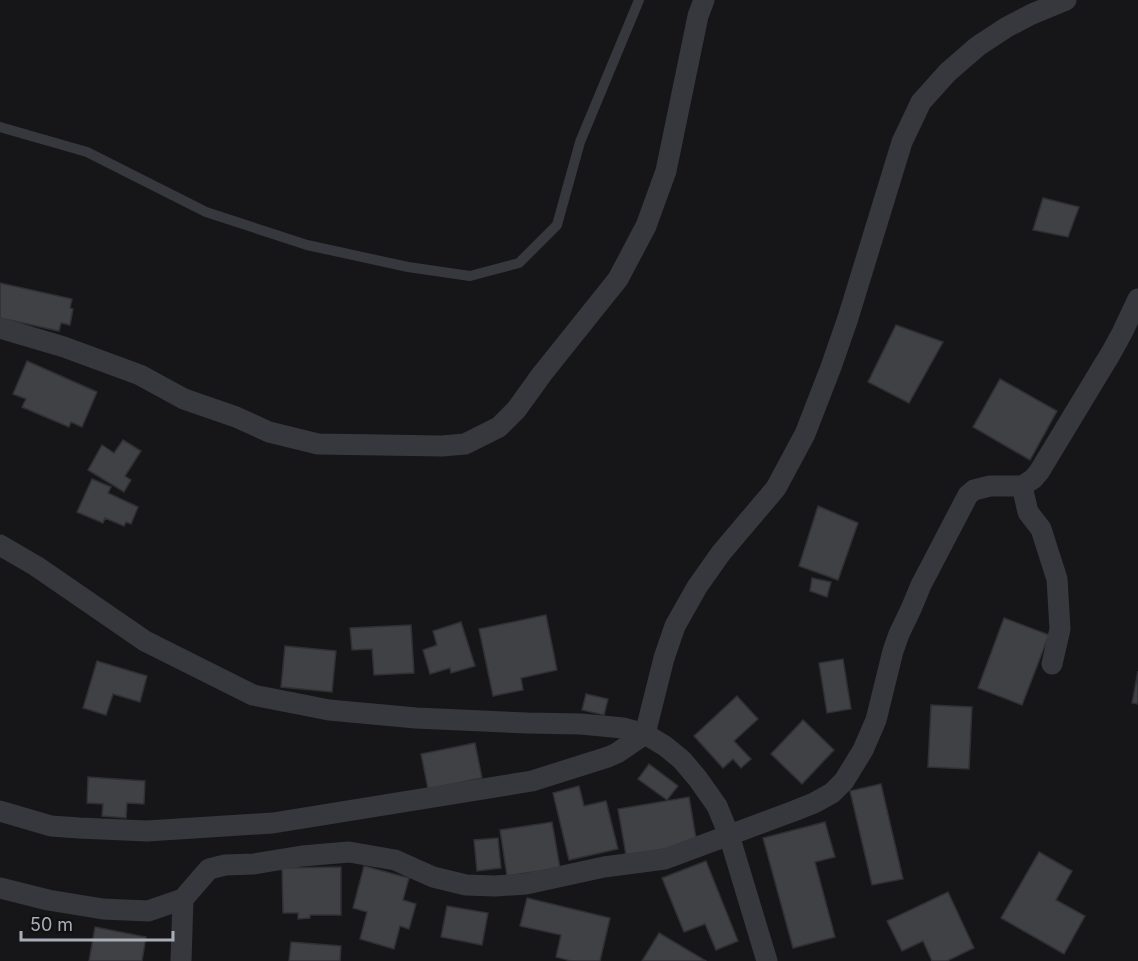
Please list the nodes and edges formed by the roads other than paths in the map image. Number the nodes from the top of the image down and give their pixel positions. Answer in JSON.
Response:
{"nodes":[{"id":1,"x":639,"y":0,"type":"edge"},
{"id":2,"x":704,"y":0,"type":"edge"},
{"id":3,"x":1066,"y":0,"type":"edge"},
{"id":4,"x":0,"y":128,"type":"edge"},
{"id":5,"x":1138,"y":298,"type":"edge"},
{"id":6,"x":0,"y":328,"type":"edge"},
{"id":7,"x":1022,"y":486,"type":"junction"},
{"id":8,"x":0,"y":545,"type":"edge"},
{"id":9,"x":1052,"y":664,"type":"dead end"},
{"id":10,"x":645,"y":734,"type":"junction"},
{"id":11,"x":0,"y":811,"type":"edge"},
{"id":12,"x":729,"y":835,"type":"junction"},
{"id":13,"x":0,"y":888,"type":"edge"},
{"id":14,"x":183,"y":899,"type":"junction"},
{"id":15,"x":181,"y":961,"type":"edge"},
{"id":16,"x":767,"y":961,"type":"edge"}],
"edges":[{"from":1,"to":4,"type":"lane"},
{"from":2,"to":6,"type":"street"},
{"from":3,"to":10,"type":"street"},
{"from":5,"to":7,"type":"street"},
{"from":7,"to":9,"type":"street"},
{"from":7,"to":12,"type":"street"},
{"from":8,"to":10,"type":"street"},
{"from":10,"to":11,"type":"street"},
{"from":10,"to":12,"type":"street"},
{"from":12,"to":14,"type":"street"},
{"from":12,"to":16,"type":"street"},
{"from":13,"to":14,"type":"street"},
{"from":14,"to":15,"type":"street"}]}
